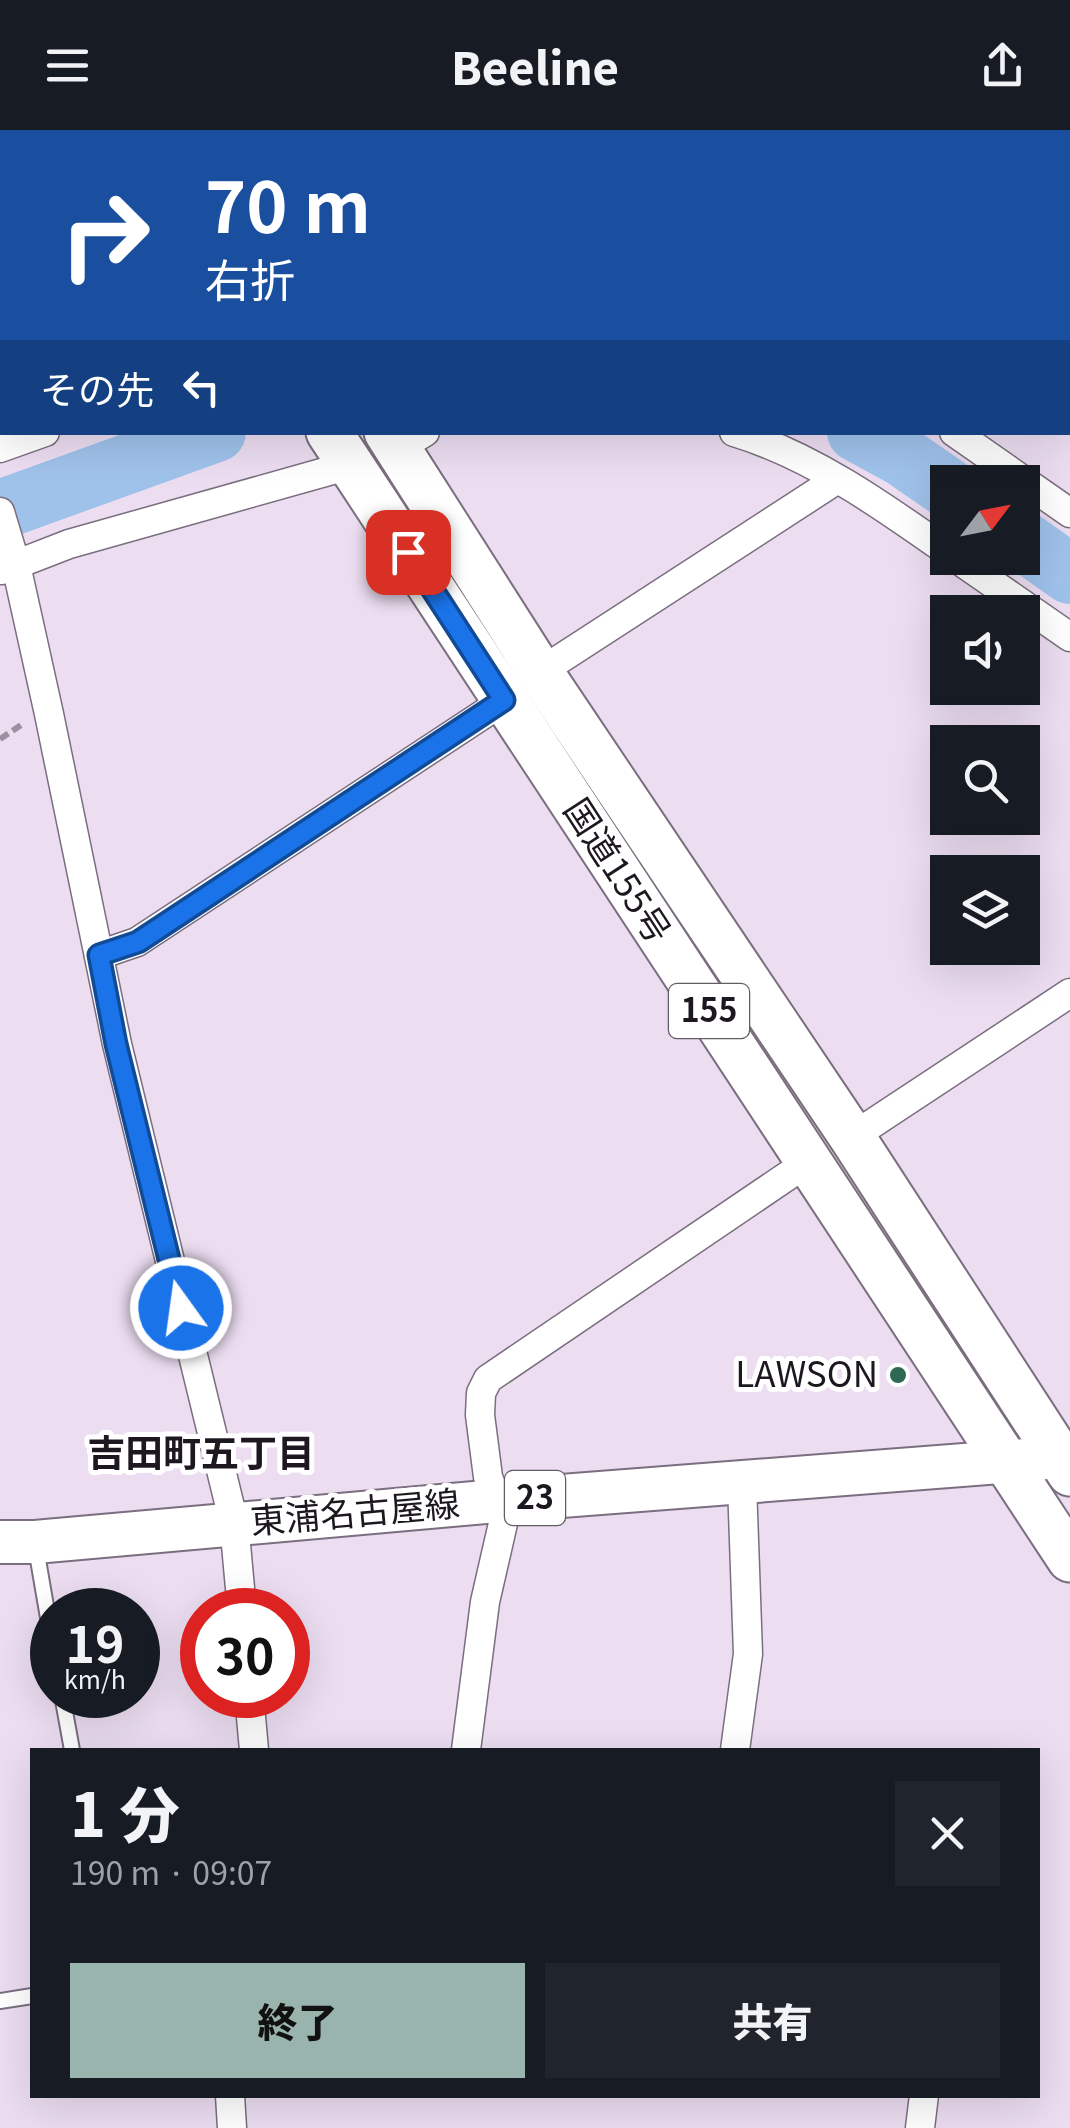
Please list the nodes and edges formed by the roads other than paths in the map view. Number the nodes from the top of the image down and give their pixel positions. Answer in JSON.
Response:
{"nodes":[{"id":1,"x":37,"y":435,"type":"edge"},
{"id":2,"x":743,"y":435,"type":"edge"},
{"id":3,"x":958,"y":435,"type":"edge"},
{"id":4,"x":400,"y":439,"type":"edge"},
{"id":5,"x":0,"y":448,"type":"edge"},
{"id":6,"x":342,"y":453,"type":"edge"},
{"id":7,"x":836,"y":480,"type":"junction"},
{"id":8,"x":0,"y":512,"type":"edge"},
{"id":9,"x":1070,"y":514,"type":"edge"},
{"id":10,"x":930,"y":540,"type":"edge"},
{"id":11,"x":8,"y":568,"type":"edge"},
{"id":12,"x":980,"y":575,"type":"edge"},
{"id":13,"x":1070,"y":638,"type":"edge"},
{"id":14,"x":540,"y":672,"type":"junction"},
{"id":15,"x":504,"y":700,"type":"junction"},
{"id":16,"x":99,"y":955,"type":"junction"},
{"id":17,"x":1070,"y":993,"type":"edge"},
{"id":18,"x":852,"y":1137,"type":"junction"},
{"id":19,"x":808,"y":1162,"type":"junction"},
{"id":20,"x":1005,"y":1462,"type":"junction"},
{"id":21,"x":1067,"y":1462,"type":"edge"},
{"id":22,"x":742,"y":1484,"type":"junction"},
{"id":23,"x":497,"y":1501,"type":"junction"},
{"id":24,"x":234,"y":1523,"type":"junction"},
{"id":25,"x":18,"y":1542,"type":"edge"},
{"id":26,"x":1070,"y":1559,"type":"edge"},
{"id":27,"x":34,"y":1588,"type":"edge"},
{"id":28,"x":240,"y":1588,"type":"edge"},
{"id":29,"x":66,"y":1718,"type":"edge"},
{"id":30,"x":251,"y":1718,"type":"edge"},
{"id":31,"x":72,"y":1748,"type":"edge"},
{"id":32,"x":254,"y":1748,"type":"edge"},
{"id":33,"x":466,"y":1748,"type":"edge"},
{"id":34,"x":735,"y":1748,"type":"edge"},
{"id":35,"x":30,"y":1996,"type":"edge"},
{"id":36,"x":0,"y":2001,"type":"edge"},
{"id":37,"x":230,"y":2098,"type":"edge"},
{"id":38,"x":924,"y":2098,"type":"edge"},
{"id":39,"x":232,"y":2128,"type":"edge"},
{"id":40,"x":920,"y":2128,"type":"edge"}],
"edges":[{"from":1,"to":5,"type":"street"},
{"from":2,"to":7,"type":"street"},
{"from":3,"to":9,"type":"street"},
{"from":4,"to":14,"type":"highway","name":"国道155号","number":"155"},
{"from":6,"to":11,"type":"street"},
{"from":6,"to":15,"type":"highway","name":"国道155号","number":"155"},
{"from":7,"to":10,"type":"street"},
{"from":7,"to":14,"type":"street"},
{"from":8,"to":11,"type":"street"},
{"from":11,"to":16,"type":"street"},
{"from":12,"to":13,"type":"street"},
{"from":14,"to":18,"type":"highway","name":"国道155号","number":"155"},
{"from":15,"to":16,"type":"street"},
{"from":15,"to":19,"type":"highway","name":"国道155号","number":"155"},
{"from":16,"to":24,"type":"street"},
{"from":17,"to":18,"type":"street"},
{"from":18,"to":21,"type":"highway","name":"国道155号","number":"155"},
{"from":19,"to":20,"type":"highway","name":"国道155号","number":"155"},
{"from":19,"to":23,"type":"street"},
{"from":20,"to":21,"type":"main road","name":"東浦名古屋線","number":"23"},
{"from":20,"to":22,"type":"main road","name":"東浦名古屋線","number":"23"},
{"from":20,"to":26,"type":"highway","name":"国道155号","number":"155"},
{"from":22,"to":23,"type":"main road","name":"東浦名古屋線","number":"23"},
{"from":22,"to":34,"type":"street"},
{"from":23,"to":24,"type":"main road","name":"東浦名古屋線","number":"23"},
{"from":23,"to":33,"type":"street"},
{"from":24,"to":25,"type":"main road","name":"東浦名古屋線","number":"23"},
{"from":24,"to":28,"type":"street"},
{"from":25,"to":27,"type":"lane"},
{"from":29,"to":31,"type":"lane"},
{"from":30,"to":32,"type":"street"},
{"from":35,"to":36,"type":"lane"},
{"from":37,"to":39,"type":"street"},
{"from":38,"to":40,"type":"street"}]}
